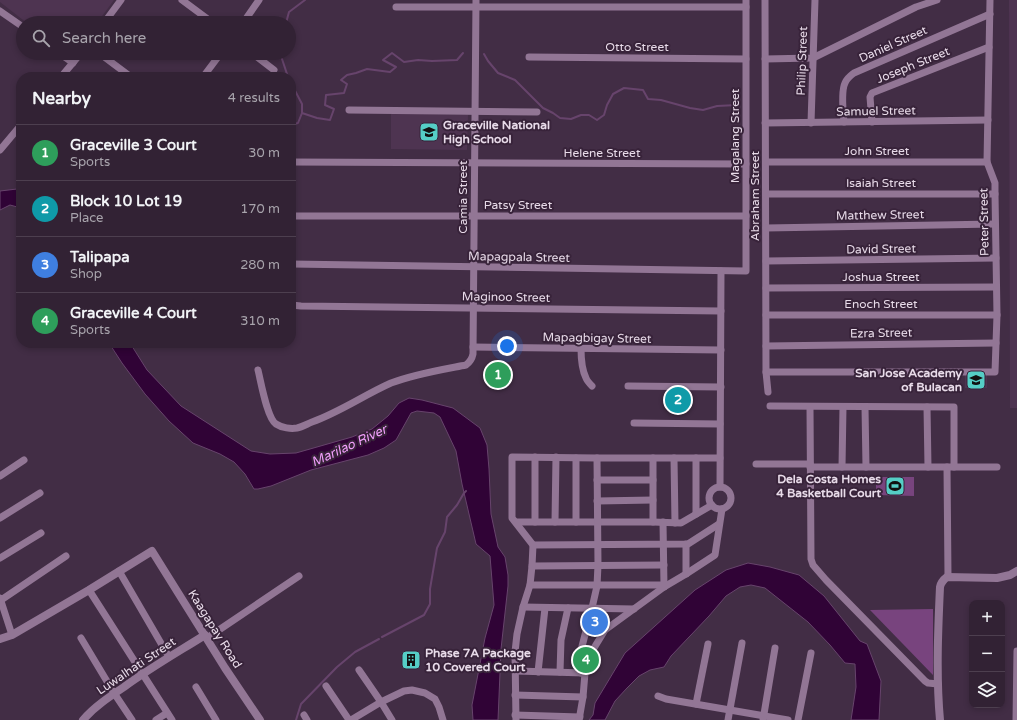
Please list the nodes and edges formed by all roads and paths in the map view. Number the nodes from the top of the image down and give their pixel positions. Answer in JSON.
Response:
{"nodes":[{"id":1,"x":121,"y":0,"type":"edge"},
{"id":2,"x":182,"y":0,"type":"edge"},
{"id":3,"x":259,"y":0,"type":"edge"},
{"id":4,"x":765,"y":0,"type":"edge"},
{"id":5,"x":815,"y":0,"type":"edge"},
{"id":6,"x":912,"y":0,"type":"edge"},
{"id":7,"x":937,"y":0,"type":"edge"},
{"id":8,"x":990,"y":0,"type":"edge"},
{"id":9,"x":476,"y":4,"type":"edge"},
{"id":10,"x":746,"y":4,"type":"edge"},
{"id":11,"x":396,"y":7,"type":"dead end"},
{"id":12,"x":916,"y":7,"type":"junction"},
{"id":13,"x":0,"y":11,"type":"edge"},
{"id":14,"x":990,"y":14,"type":"junction"},
{"id":15,"x":109,"y":16,"type":"edge"},
{"id":16,"x":204,"y":16,"type":"edge"},
{"id":17,"x":248,"y":16,"type":"edge"},
{"id":18,"x":16,"y":22,"type":"edge"},
{"id":19,"x":989,"y":47,"type":"junction"},
{"id":20,"x":529,"y":57,"type":"dead end"},
{"id":21,"x":813,"y":58,"type":"junction"},
{"id":22,"x":746,"y":59,"type":"junction"},
{"id":23,"x":765,"y":59,"type":"junction"},
{"id":24,"x":69,"y":60,"type":"edge"},
{"id":25,"x":75,"y":60,"type":"edge"},
{"id":26,"x":107,"y":60,"type":"edge"},
{"id":27,"x":216,"y":60,"type":"edge"},
{"id":28,"x":261,"y":60,"type":"edge"},
{"id":29,"x":73,"y":63,"type":"junction"},
{"id":30,"x":274,"y":70,"type":"dead end"},
{"id":31,"x":65,"y":72,"type":"edge"},
{"id":32,"x":120,"y":72,"type":"edge"},
{"id":33,"x":207,"y":72,"type":"edge"},
{"id":34,"x":349,"y":110,"type":"dead end"},
{"id":35,"x":475,"y":111,"type":"junction"},
{"id":36,"x":537,"y":112,"type":"dead end"},
{"id":37,"x":988,"y":120,"type":"junction"},
{"id":38,"x":844,"y":122,"type":"junction"},
{"id":39,"x":872,"y":122,"type":"junction"},
{"id":40,"x":765,"y":123,"type":"junction"},
{"id":41,"x":811,"y":123,"type":"junction"},
{"id":42,"x":16,"y":131,"type":"edge"},
{"id":43,"x":0,"y":150,"type":"edge"},
{"id":44,"x":296,"y":162,"type":"edge"},
{"id":45,"x":766,"y":162,"type":"junction"},
{"id":46,"x":987,"y":162,"type":"junction"},
{"id":47,"x":475,"y":163,"type":"junction"},
{"id":48,"x":746,"y":164,"type":"junction"},
{"id":49,"x":766,"y":194,"type":"junction"},
{"id":50,"x":995,"y":194,"type":"junction"},
{"id":51,"x":296,"y":216,"type":"edge"},
{"id":52,"x":474,"y":216,"type":"junction"},
{"id":53,"x":746,"y":216,"type":"junction"},
{"id":54,"x":995,"y":224,"type":"junction"},
{"id":55,"x":766,"y":228,"type":"junction"},
{"id":56,"x":996,"y":258,"type":"junction"},
{"id":57,"x":766,"y":261,"type":"junction"},
{"id":58,"x":296,"y":264,"type":"edge"},
{"id":59,"x":474,"y":267,"type":"junction"},
{"id":60,"x":721,"y":271,"type":"junction"},
{"id":61,"x":746,"y":271,"type":"joint"},
{"id":62,"x":996,"y":287,"type":"junction"},
{"id":63,"x":766,"y":288,"type":"junction"},
{"id":64,"x":296,"y":306,"type":"edge"},
{"id":65,"x":474,"y":308,"type":"junction"},
{"id":66,"x":721,"y":311,"type":"junction"},
{"id":67,"x":997,"y":314,"type":"junction"},
{"id":68,"x":766,"y":315,"type":"junction"},
{"id":69,"x":996,"y":343,"type":"junction"},
{"id":70,"x":766,"y":346,"type":"junction"},
{"id":71,"x":473,"y":347,"type":"junction"},
{"id":72,"x":581,"y":348,"type":"junction"},
{"id":73,"x":721,"y":350,"type":"junction"},
{"id":74,"x":258,"y":370,"type":"dead end"},
{"id":75,"x":766,"y":372,"type":"junction"},
{"id":76,"x":592,"y":386,"type":"dead end"},
{"id":77,"x":628,"y":386,"type":"dead end"},
{"id":78,"x":720,"y":387,"type":"junction"},
{"id":79,"x":768,"y":392,"type":"dead end"},
{"id":80,"x":770,"y":406,"type":"dead end"},
{"id":81,"x":810,"y":406,"type":"junction"},
{"id":82,"x":842,"y":406,"type":"junction"},
{"id":83,"x":866,"y":407,"type":"junction"},
{"id":84,"x":927,"y":407,"type":"junction"},
{"id":85,"x":634,"y":423,"type":"dead end"},
{"id":86,"x":720,"y":424,"type":"junction"},
{"id":87,"x":535,"y":457,"type":"junction"},
{"id":88,"x":556,"y":458,"type":"junction"},
{"id":89,"x":576,"y":458,"type":"junction"},
{"id":90,"x":597,"y":458,"type":"junction"},
{"id":91,"x":653,"y":458,"type":"junction"},
{"id":92,"x":674,"y":458,"type":"junction"},
{"id":93,"x":696,"y":458,"type":"junction"},
{"id":94,"x":720,"y":458,"type":"junction"},
{"id":95,"x":24,"y":460,"type":"dead end"},
{"id":96,"x":756,"y":464,"type":"dead end"},
{"id":97,"x":810,"y":465,"type":"junction"},
{"id":98,"x":842,"y":467,"type":"junction"},
{"id":99,"x":866,"y":467,"type":"junction"},
{"id":100,"x":928,"y":467,"type":"junction"},
{"id":101,"x":950,"y":467,"type":"junction"},
{"id":102,"x":997,"y":467,"type":"dead end"},
{"id":103,"x":0,"y":476,"type":"edge"},
{"id":104,"x":597,"y":480,"type":"junction"},
{"id":105,"x":653,"y":480,"type":"junction"},
{"id":106,"x":720,"y":487,"type":"junction"},
{"id":107,"x":40,"y":493,"type":"dead end"},
{"id":108,"x":653,"y":500,"type":"junction"},
{"id":109,"x":598,"y":501,"type":"junction"},
{"id":110,"x":712,"y":505,"type":"junction"},
{"id":111,"x":722,"y":509,"type":"junction"},
{"id":112,"x":696,"y":514,"type":"junction"},
{"id":113,"x":0,"y":518,"type":"edge"},
{"id":114,"x":516,"y":522,"type":"junction"},
{"id":115,"x":535,"y":522,"type":"junction"},
{"id":116,"x":555,"y":522,"type":"junction"},
{"id":117,"x":576,"y":522,"type":"junction"},
{"id":118,"x":598,"y":522,"type":"junction"},
{"id":119,"x":653,"y":522,"type":"junction"},
{"id":120,"x":663,"y":522,"type":"junction"},
{"id":121,"x":675,"y":523,"type":"junction"},
{"id":122,"x":719,"y":524,"type":"junction"},
{"id":123,"x":41,"y":533,"type":"dead end"},
{"id":124,"x":664,"y":544,"type":"junction"},
{"id":125,"x":686,"y":544,"type":"junction"},
{"id":126,"x":533,"y":545,"type":"junction"},
{"id":127,"x":598,"y":545,"type":"junction"},
{"id":128,"x":66,"y":556,"type":"dead end"},
{"id":129,"x":0,"y":558,"type":"edge"},
{"id":130,"x":598,"y":565,"type":"junction"},
{"id":131,"x":664,"y":565,"type":"junction"},
{"id":132,"x":532,"y":566,"type":"junction"},
{"id":133,"x":119,"y":571,"type":"junction"},
{"id":134,"x":1017,"y":571,"type":"edge"},
{"id":135,"x":686,"y":574,"type":"junction"},
{"id":136,"x":299,"y":576,"type":"dead end"},
{"id":137,"x":947,"y":578,"type":"junction"},
{"id":138,"x":530,"y":585,"type":"junction"},
{"id":139,"x":597,"y":586,"type":"junction"},
{"id":140,"x":664,"y":586,"type":"junction"},
{"id":141,"x":89,"y":590,"type":"junction"},
{"id":142,"x":1,"y":599,"type":"edge"},
{"id":143,"x":523,"y":607,"type":"junction"},
{"id":144,"x":545,"y":608,"type":"junction"},
{"id":145,"x":568,"y":608,"type":"junction"},
{"id":146,"x":592,"y":608,"type":"junction"},
{"id":147,"x":634,"y":609,"type":"junction"},
{"id":148,"x":12,"y":635,"type":"junction"},
{"id":149,"x":206,"y":637,"type":"junction"},
{"id":150,"x":81,"y":638,"type":"dead end"},
{"id":151,"x":0,"y":639,"type":"edge"},
{"id":152,"x":742,"y":643,"type":"dead end"},
{"id":153,"x":708,"y":644,"type":"dead end"},
{"id":154,"x":775,"y":648,"type":"dead end"},
{"id":155,"x":1017,"y":651,"type":"edge"},
{"id":156,"x":811,"y":653,"type":"dead end"},
{"id":157,"x":169,"y":657,"type":"junction"},
{"id":158,"x":359,"y":670,"type":"dead end"},
{"id":159,"x":516,"y":671,"type":"junction"},
{"id":160,"x":538,"y":672,"type":"junction"},
{"id":161,"x":560,"y":672,"type":"junction"},
{"id":162,"x":583,"y":673,"type":"junction"},
{"id":163,"x":142,"y":674,"type":"junction"},
{"id":164,"x":1017,"y":676,"type":"edge"},
{"id":165,"x":938,"y":684,"type":"junction"},
{"id":166,"x":326,"y":686,"type":"dead end"},
{"id":167,"x":196,"y":687,"type":"dead end"},
{"id":168,"x":114,"y":693,"type":"junction"},
{"id":169,"x":516,"y":695,"type":"junction"},
{"id":170,"x":658,"y":696,"type":"dead end"},
{"id":171,"x":583,"y":697,"type":"junction"},
{"id":172,"x":381,"y":702,"type":"junction"},
{"id":173,"x":696,"y":704,"type":"junction"},
{"id":174,"x":730,"y":710,"type":"junction"},
{"id":175,"x":167,"y":713,"type":"junction"},
{"id":176,"x":516,"y":717,"type":"edge"},
{"id":177,"x":87,"y":718,"type":"edge"},
{"id":178,"x":579,"y":718,"type":"edge"},
{"id":179,"x":763,"y":718,"type":"edge"},
{"id":180,"x":132,"y":720,"type":"edge"},
{"id":181,"x":156,"y":720,"type":"edge"},
{"id":182,"x":172,"y":720,"type":"edge"},
{"id":183,"x":216,"y":720,"type":"edge"},
{"id":184,"x":260,"y":720,"type":"edge"},
{"id":185,"x":350,"y":720,"type":"edge"},
{"id":186,"x":392,"y":720,"type":"edge"},
{"id":187,"x":443,"y":720,"type":"edge"},
{"id":188,"x":728,"y":720,"type":"edge"},
{"id":189,"x":788,"y":720,"type":"edge"},
{"id":190,"x":798,"y":720,"type":"edge"},
{"id":191,"x":940,"y":720,"type":"edge"},
{"id":192,"x":1016,"y":720,"type":"edge"}],
"edges":[{"from":1,"to":15,"type":"street"},
{"from":2,"to":16,"type":"street"},
{"from":3,"to":17,"type":"street"},
{"from":4,"to":23,"type":"street","name":"Abraham Street"},
{"from":5,"to":21,"type":"street","name":"Philip Street"},
{"from":6,"to":12,"type":"street"},
{"from":7,"to":12,"type":"street"},
{"from":8,"to":14,"type":"street","name":"Peter Street"},
{"from":9,"to":10,"type":"street"},
{"from":9,"to":11,"type":"street"},
{"from":9,"to":35,"type":"street","name":"Camia Street"},
{"from":10,"to":22,"type":"street","name":"Magalang Street"},
{"from":12,"to":21,"type":"street"},
{"from":13,"to":18,"type":"street"},
{"from":14,"to":19,"type":"street","name":"Peter Street"},
{"from":14,"to":38,"type":"street","name":"Daniel Street"},
{"from":19,"to":37,"type":"street","name":"Peter Street"},
{"from":19,"to":39,"type":"street","name":"Joseph Street"},
{"from":20,"to":22,"type":"street","name":"Otto Street"},
{"from":21,"to":23,"type":"street"},
{"from":21,"to":41,"type":"street","name":"Philip Street"},
{"from":22,"to":48,"type":"street","name":"Magalang Street"},
{"from":23,"to":40,"type":"street","name":"Abraham Street"},
{"from":24,"to":29,"type":"street"},
{"from":25,"to":29,"type":"street"},
{"from":26,"to":32,"type":"street"},
{"from":27,"to":33,"type":"street"},
{"from":28,"to":30,"type":"street"},
{"from":29,"to":31,"type":"street"},
{"from":34,"to":35,"type":"street"},
{"from":35,"to":36,"type":"street"},
{"from":35,"to":47,"type":"street","name":"Camia Street"},
{"from":37,"to":39,"type":"street","name":"Samuel Street"},
{"from":37,"to":46,"type":"street","name":"Peter Street"},
{"from":38,"to":39,"type":"street","name":"Samuel Street"},
{"from":38,"to":41,"type":"street","name":"Samuel Street"},
{"from":40,"to":41,"type":"street","name":"Samuel Street"},
{"from":40,"to":45,"type":"street","name":"Abraham Street"},
{"from":42,"to":43,"type":"street"},
{"from":44,"to":47,"type":"street","name":"Helene Street"},
{"from":45,"to":46,"type":"street","name":"John Street"},
{"from":45,"to":49,"type":"street","name":"Abraham Street"},
{"from":46,"to":50,"type":"street","name":"Peter Street"},
{"from":47,"to":48,"type":"street","name":"Helene Street"},
{"from":47,"to":52,"type":"street","name":"Camia Street"},
{"from":48,"to":53,"type":"street","name":"Magalang Street"},
{"from":49,"to":50,"type":"street","name":"Isaiah Street"},
{"from":49,"to":55,"type":"street","name":"Abraham Street"},
{"from":50,"to":54,"type":"street","name":"Peter Street"},
{"from":51,"to":52,"type":"street","name":"Patsy Street"},
{"from":52,"to":53,"type":"street","name":"Patsy Street"},
{"from":52,"to":59,"type":"street","name":"Camia Street"},
{"from":53,"to":61,"type":"street","name":"Magalang Street"},
{"from":54,"to":55,"type":"street","name":"Matthew Street"},
{"from":54,"to":56,"type":"street","name":"Peter Street"},
{"from":55,"to":57,"type":"street","name":"Abraham Street"},
{"from":56,"to":57,"type":"street","name":"David Street"},
{"from":56,"to":62,"type":"street","name":"Peter Street"},
{"from":57,"to":63,"type":"street","name":"Abraham Street"},
{"from":58,"to":59,"type":"street","name":"Mapagpala Street"},
{"from":59,"to":60,"type":"street","name":"Mapagpala Street"},
{"from":59,"to":65,"type":"street","name":"Camia Street"},
{"from":60,"to":61,"type":"street","name":"Mapagpala Street"},
{"from":60,"to":66,"type":"street"},
{"from":62,"to":63,"type":"street","name":"Joshua Street"},
{"from":62,"to":67,"type":"street","name":"Peter Street"},
{"from":63,"to":68,"type":"street","name":"Abraham Street"},
{"from":64,"to":65,"type":"street","name":"Maginoo Street"},
{"from":65,"to":66,"type":"street","name":"Maginoo Street"},
{"from":65,"to":71,"type":"street","name":"Camia Street"},
{"from":66,"to":73,"type":"street"},
{"from":67,"to":68,"type":"street","name":"Enoch Street"},
{"from":67,"to":69,"type":"street","name":"Peter Street"},
{"from":68,"to":70,"type":"street","name":"Abraham Street"},
{"from":69,"to":70,"type":"street","name":"Ezra Street"},
{"from":69,"to":75,"type":"street","name":"Peter Street"},
{"from":70,"to":75,"type":"street","name":"Abraham Street"},
{"from":71,"to":72,"type":"street","name":"Mapagbigay Street"},
{"from":71,"to":74,"type":"street","name":"Camia Street"},
{"from":72,"to":73,"type":"street","name":"Mapagbigay Street"},
{"from":72,"to":76,"type":"street"},
{"from":73,"to":78,"type":"street"},
{"from":75,"to":79,"type":"street","name":"Abraham Street"},
{"from":77,"to":78,"type":"street"},
{"from":78,"to":86,"type":"street"},
{"from":80,"to":81,"type":"street"},
{"from":81,"to":82,"type":"street"},
{"from":81,"to":97,"type":"street"},
{"from":82,"to":83,"type":"street"},
{"from":82,"to":98,"type":"street"},
{"from":83,"to":84,"type":"street"},
{"from":83,"to":99,"type":"street"},
{"from":84,"to":100,"type":"street"},
{"from":84,"to":101,"type":"street"},
{"from":85,"to":86,"type":"street"},
{"from":86,"to":94,"type":"street"},
{"from":87,"to":88,"type":"street"},
{"from":87,"to":114,"type":"street"},
{"from":87,"to":115,"type":"street"},
{"from":88,"to":89,"type":"street"},
{"from":88,"to":116,"type":"street"},
{"from":89,"to":90,"type":"street"},
{"from":89,"to":117,"type":"street"},
{"from":90,"to":91,"type":"street"},
{"from":90,"to":104,"type":"street"},
{"from":91,"to":92,"type":"street"},
{"from":91,"to":105,"type":"street"},
{"from":92,"to":93,"type":"street"},
{"from":92,"to":121,"type":"street"},
{"from":93,"to":94,"type":"street"},
{"from":93,"to":112,"type":"street"},
{"from":94,"to":106,"type":"street"},
{"from":95,"to":103,"type":"street"},
{"from":96,"to":97,"type":"street"},
{"from":97,"to":98,"type":"street"},
{"from":97,"to":165,"type":"street"},
{"from":98,"to":99,"type":"street"},
{"from":99,"to":100,"type":"street"},
{"from":100,"to":101,"type":"street"},
{"from":101,"to":102,"type":"street"},
{"from":101,"to":137,"type":"street"},
{"from":104,"to":105,"type":"street"},
{"from":104,"to":109,"type":"street"},
{"from":105,"to":108,"type":"street"},
{"from":106,"to":110,"type":"street"},
{"from":106,"to":111,"type":"street"},
{"from":107,"to":113,"type":"street"},
{"from":108,"to":109,"type":"street"},
{"from":108,"to":119,"type":"street"},
{"from":109,"to":118,"type":"street"},
{"from":110,"to":111,"type":"street"},
{"from":110,"to":112,"type":"street"},
{"from":111,"to":122,"type":"street"},
{"from":112,"to":121,"type":"street"},
{"from":114,"to":115,"type":"street"},
{"from":114,"to":126,"type":"street"},
{"from":115,"to":116,"type":"street"},
{"from":116,"to":117,"type":"street"},
{"from":117,"to":118,"type":"street"},
{"from":118,"to":119,"type":"street"},
{"from":118,"to":127,"type":"street"},
{"from":119,"to":120,"type":"street"},
{"from":120,"to":121,"type":"street"},
{"from":120,"to":124,"type":"street"},
{"from":122,"to":125,"type":"street"},
{"from":122,"to":135,"type":"street"},
{"from":123,"to":129,"type":"street"},
{"from":124,"to":125,"type":"street"},
{"from":124,"to":127,"type":"street"},
{"from":124,"to":131,"type":"street"},
{"from":125,"to":135,"type":"street"},
{"from":126,"to":127,"type":"street"},
{"from":126,"to":132,"type":"street"},
{"from":127,"to":130,"type":"street"},
{"from":128,"to":142,"type":"street"},
{"from":130,"to":131,"type":"street"},
{"from":130,"to":132,"type":"street"},
{"from":130,"to":139,"type":"street"},
{"from":131,"to":140,"type":"street"},
{"from":132,"to":138,"type":"street"},
{"from":133,"to":141,"type":"street"},
{"from":133,"to":149,"type":"street","name":"Kaagapay Road"},
{"from":133,"to":157,"type":"street"},
{"from":134,"to":137,"type":"street"},
{"from":135,"to":140,"type":"street"},
{"from":136,"to":149,"type":"street"},
{"from":137,"to":165,"type":"street"},
{"from":138,"to":139,"type":"street"},
{"from":138,"to":143,"type":"street"},
{"from":139,"to":140,"type":"street"},
{"from":139,"to":146,"type":"street"},
{"from":140,"to":147,"type":"street"},
{"from":141,"to":148,"type":"street"},
{"from":141,"to":163,"type":"street"},
{"from":142,"to":148,"type":"street"},
{"from":143,"to":144,"type":"street"},
{"from":143,"to":159,"type":"street"},
{"from":144,"to":145,"type":"street"},
{"from":144,"to":160,"type":"street"},
{"from":145,"to":146,"type":"street"},
{"from":145,"to":161,"type":"street"},
{"from":146,"to":147,"type":"street"},
{"from":146,"to":162,"type":"street"},
{"from":147,"to":162,"type":"street"},
{"from":148,"to":151,"type":"street"},
{"from":149,"to":157,"type":"street","name":"Luwalhati Street"},
{"from":149,"to":184,"type":"street","name":"Kaagapay Road"},
{"from":150,"to":168,"type":"street"},
{"from":152,"to":174,"type":"street"},
{"from":153,"to":173,"type":"street"},
{"from":154,"to":179,"type":"street"},
{"from":155,"to":164,"type":"street"},
{"from":156,"to":190,"type":"street"},
{"from":157,"to":163,"type":"street","name":"Luwalhati Street"},
{"from":158,"to":172,"type":"street"},
{"from":159,"to":160,"type":"street"},
{"from":159,"to":169,"type":"street"},
{"from":160,"to":161,"type":"street"},
{"from":161,"to":162,"type":"street"},
{"from":162,"to":171,"type":"street"},
{"from":163,"to":168,"type":"street","name":"Luwalhati Street"},
{"from":163,"to":175,"type":"street"},
{"from":164,"to":192,"type":"street"},
{"from":165,"to":191,"type":"street"},
{"from":166,"to":185,"type":"street"},
{"from":167,"to":183,"type":"street"},
{"from":168,"to":177,"type":"street","name":"Luwalhati Street"},
{"from":168,"to":180,"type":"street"},
{"from":169,"to":171,"type":"street"},
{"from":169,"to":176,"type":"street"},
{"from":170,"to":173,"type":"street"},
{"from":171,"to":178,"type":"street"},
{"from":172,"to":185,"type":"street"},
{"from":172,"to":186,"type":"street"},
{"from":172,"to":187,"type":"street"},
{"from":173,"to":174,"type":"street"},
{"from":174,"to":179,"type":"street"},
{"from":174,"to":188,"type":"street"},
{"from":175,"to":181,"type":"street"},
{"from":175,"to":182,"type":"street"},
{"from":176,"to":178,"type":"street"},
{"from":179,"to":189,"type":"street"}]}
